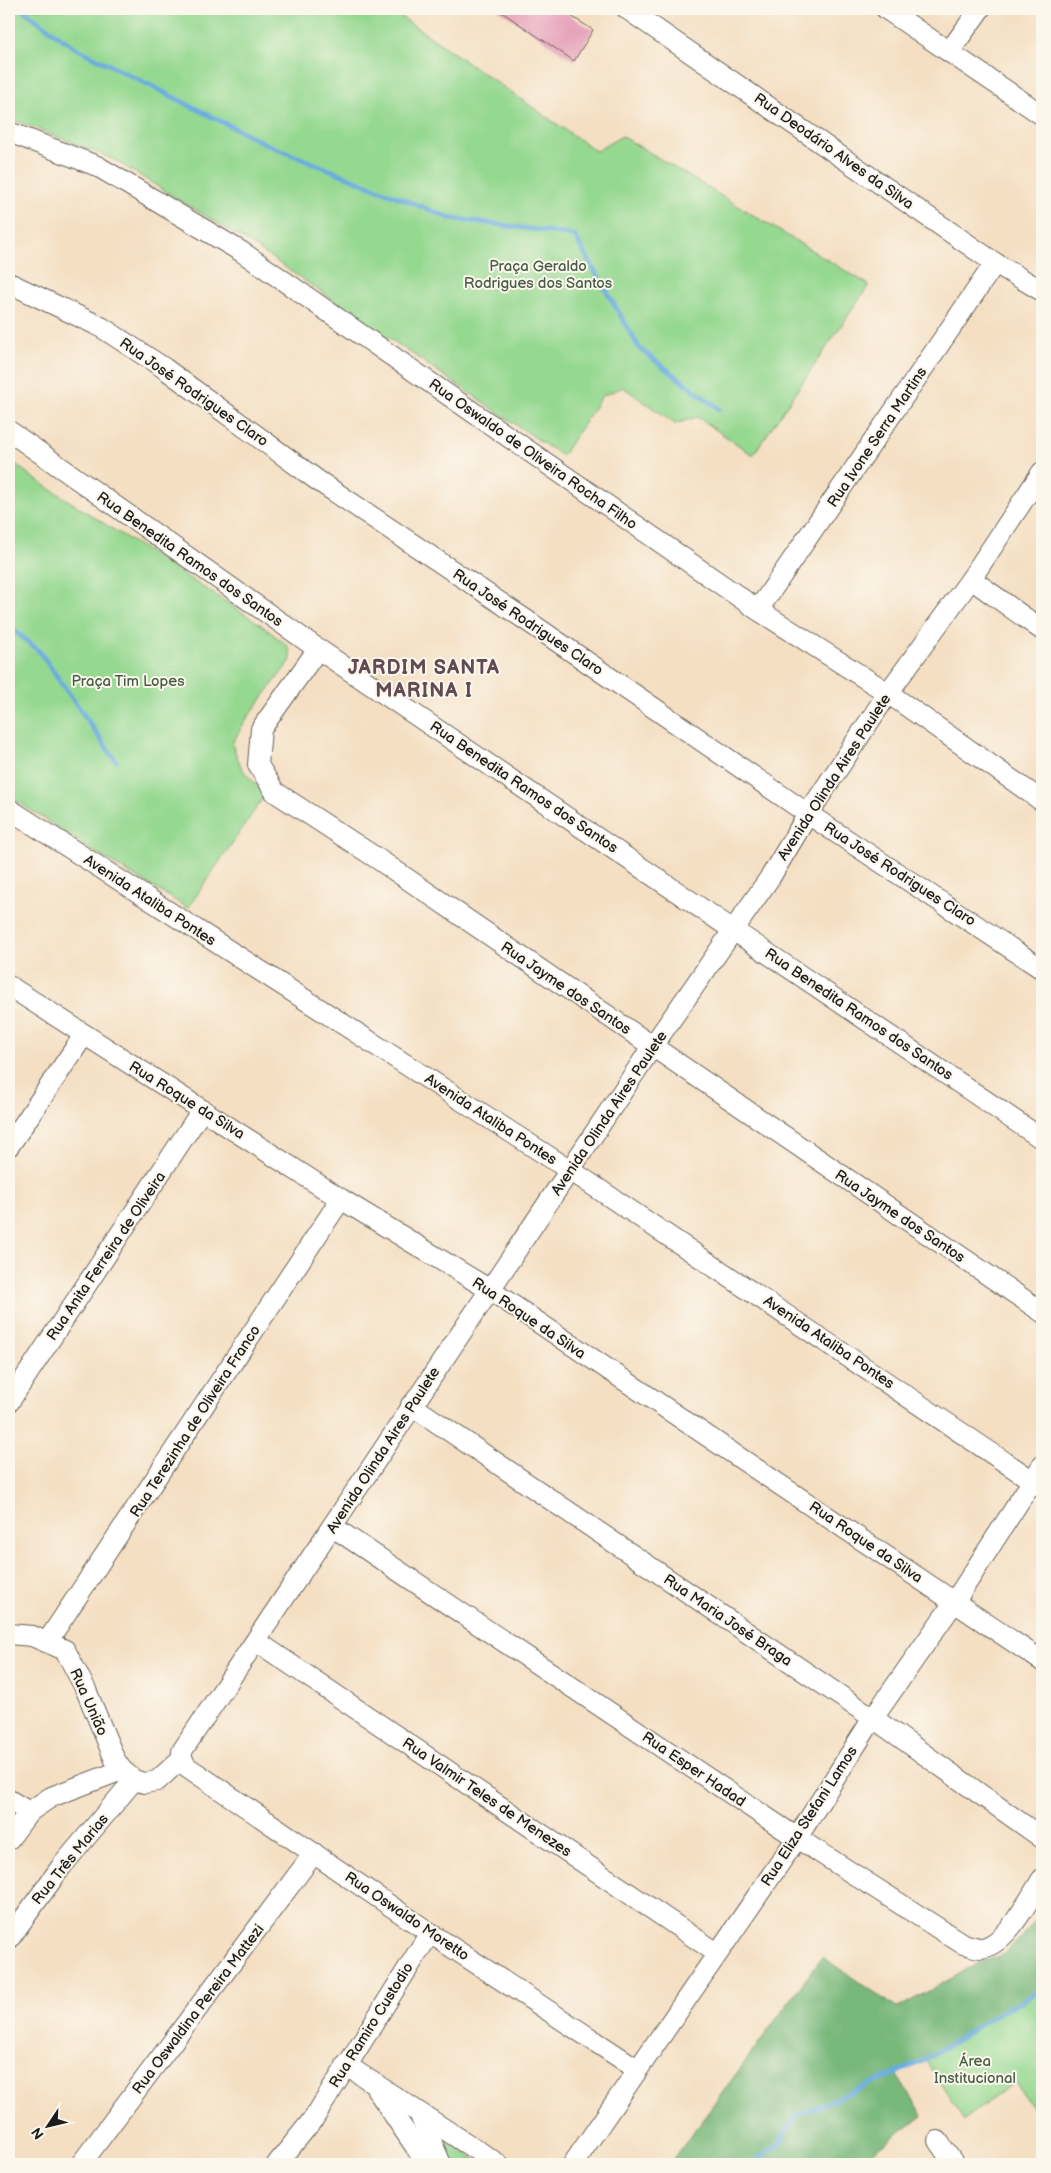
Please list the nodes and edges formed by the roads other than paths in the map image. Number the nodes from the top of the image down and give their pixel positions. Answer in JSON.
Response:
{"nodes":[{"id":1,"x":627,"y":9,"type":"edge"},
{"id":2,"x":886,"y":9,"type":"edge"},
{"id":3,"x":980,"y":9,"type":"edge"},
{"id":4,"x":950,"y":52,"type":"junction"},
{"id":5,"x":1042,"y":115,"type":"edge"},
{"id":6,"x":9,"y":132,"type":"edge"},
{"id":7,"x":995,"y":263,"type":"junction"},
{"id":8,"x":9,"y":283,"type":"edge"},
{"id":9,"x":1042,"y":291,"type":"edge"},
{"id":10,"x":9,"y":431,"type":"edge"},
{"id":11,"x":1042,"y":472,"type":"edge"},
{"id":12,"x":971,"y":579,"type":"junction"},
{"id":13,"x":758,"y":610,"type":"junction"},
{"id":14,"x":1042,"y":630,"type":"edge"},
{"id":15,"x":318,"y":649,"type":"junction"},
{"id":16,"x":888,"y":693,"type":"junction"},
{"id":17,"x":1042,"y":801,"type":"edge"},
{"id":18,"x":9,"y":809,"type":"edge"},
{"id":19,"x":808,"y":814,"type":"junction"},
{"id":20,"x":735,"y":929,"type":"junction"},
{"id":21,"x":1042,"y":969,"type":"edge"},
{"id":22,"x":9,"y":986,"type":"edge"},
{"id":23,"x":84,"y":1035,"type":"junction"},
{"id":24,"x":652,"y":1047,"type":"junction"},
{"id":25,"x":202,"y":1110,"type":"junction"},
{"id":26,"x":1042,"y":1138,"type":"edge"},
{"id":27,"x":9,"y":1146,"type":"edge"},
{"id":28,"x":571,"y":1171,"type":"junction"},
{"id":29,"x":341,"y":1199,"type":"junction"},
{"id":30,"x":490,"y":1290,"type":"junction"},
{"id":31,"x":1042,"y":1312,"type":"edge"},
{"id":32,"x":9,"y":1402,"type":"edge"},
{"id":33,"x":411,"y":1405,"type":"junction"},
{"id":34,"x":1039,"y":1478,"type":"edge"},
{"id":35,"x":333,"y":1527,"type":"junction"},
{"id":36,"x":956,"y":1601,"type":"junction"},
{"id":37,"x":9,"y":1634,"type":"edge"},
{"id":38,"x":256,"y":1641,"type":"junction"},
{"id":39,"x":47,"y":1642,"type":"junction"},
{"id":40,"x":1042,"y":1660,"type":"edge"},
{"id":41,"x":873,"y":1718,"type":"junction"},
{"id":42,"x":182,"y":1758,"type":"junction"},
{"id":43,"x":128,"y":1775,"type":"junction"},
{"id":44,"x":201,"y":1776,"type":"junction"},
{"id":45,"x":157,"y":1780,"type":"junction"},
{"id":46,"x":9,"y":1800,"type":"edge"},
{"id":47,"x":29,"y":1812,"type":"junction"},
{"id":48,"x":797,"y":1838,"type":"junction"},
{"id":49,"x":1042,"y":1838,"type":"edge"},
{"id":50,"x":9,"y":1839,"type":"edge"},
{"id":51,"x":314,"y":1853,"type":"junction"},
{"id":52,"x":1042,"y":1880,"type":"edge"},
{"id":53,"x":430,"y":1933,"type":"junction"},
{"id":54,"x":9,"y":1939,"type":"edge"},
{"id":55,"x":717,"y":1952,"type":"junction"},
{"id":56,"x":346,"y":2065,"type":"junction"},
{"id":57,"x":637,"y":2069,"type":"junction"},
{"id":58,"x":372,"y":2082,"type":"junction"},
{"id":59,"x":419,"y":2113,"type":"junction"},
{"id":60,"x":938,"y":2141,"type":"dead end"},
{"id":61,"x":81,"y":2164,"type":"edge"},
{"id":62,"x":277,"y":2164,"type":"edge"},
{"id":63,"x":427,"y":2164,"type":"edge"},
{"id":64,"x":441,"y":2164,"type":"edge"},
{"id":65,"x":498,"y":2164,"type":"edge"},
{"id":66,"x":573,"y":2164,"type":"edge"},
{"id":67,"x":954,"y":2164,"type":"edge"}],
"edges":[{"from":1,"to":7,"type":"street","name":"Rua Deodário Alves da Silva"},
{"from":2,"to":4,"type":"street"},
{"from":3,"to":4,"type":"street"},
{"from":4,"to":5,"type":"street"},
{"from":6,"to":13,"type":"street","name":"Rua Oswaldo de Oliveira Rocha Filho"},
{"from":7,"to":9,"type":"street","name":"Rua Deodário Alves da Silva"},
{"from":7,"to":13,"type":"street","name":"Rua Ivone Serra Martins"},
{"from":8,"to":19,"type":"street","name":"Rua José Rodrigues Claro"},
{"from":10,"to":15,"type":"street","name":"Rua Benedita Ramos dos Santos"},
{"from":11,"to":12,"type":"street","name":"Avenida Olinda Aires Paulete"},
{"from":12,"to":14,"type":"street"},
{"from":12,"to":16,"type":"street","name":"Avenida Olinda Aires Paulete"},
{"from":13,"to":16,"type":"street","name":"Rua Oswaldo de Oliveira Rocha Filho"},
{"from":15,"to":20,"type":"street","name":"Rua Benedita Ramos dos Santos"},
{"from":15,"to":24,"type":"street","name":"Rua Jayme dos Santos"},
{"from":16,"to":17,"type":"street","name":"Rua Oswaldo de Oliveira Rocha Filho"},
{"from":16,"to":19,"type":"street","name":"Avenida Olinda Aires Paulete"},
{"from":18,"to":28,"type":"street","name":"Avenida Ataliba Pontes"},
{"from":19,"to":20,"type":"street","name":"Avenida Olinda Aires Paulete"},
{"from":19,"to":21,"type":"street","name":"Rua José Rodrigues Claro"},
{"from":20,"to":24,"type":"street","name":"Avenida Olinda Aires Paulete"},
{"from":20,"to":26,"type":"street","name":"Rua Benedita Ramos dos Santos"},
{"from":22,"to":23,"type":"street","name":"Rua Roque da Silva"},
{"from":23,"to":25,"type":"street","name":"Rua Roque da Silva"},
{"from":23,"to":27,"type":"street"},
{"from":24,"to":28,"type":"street","name":"Avenida Olinda Aires Paulete"},
{"from":24,"to":31,"type":"street","name":"Rua Jayme dos Santos"},
{"from":25,"to":29,"type":"street","name":"Rua Roque da Silva"},
{"from":25,"to":32,"type":"street","name":"Rua Anita Ferreira de Oliveira"},
{"from":28,"to":30,"type":"street","name":"Avenida Olinda Aires Paulete"},
{"from":28,"to":34,"type":"street","name":"Avenida Ataliba Pontes"},
{"from":29,"to":30,"type":"street","name":"Rua Roque da Silva"},
{"from":29,"to":39,"type":"street","name":"Rua Terezinha de Oliveira Franco"},
{"from":30,"to":33,"type":"street","name":"Avenida Olinda Aires Paulete"},
{"from":30,"to":36,"type":"street","name":"Rua Roque da Silva"},
{"from":33,"to":35,"type":"street","name":"Avenida Olinda Aires Paulete"},
{"from":33,"to":41,"type":"street","name":"Rua Maria José Braga"},
{"from":34,"to":36,"type":"street","name":"Rua Eliza Stefani Lamos"},
{"from":35,"to":38,"type":"street","name":"Avenida Olinda Aires Paulete"},
{"from":35,"to":48,"type":"street","name":"Rua Esper Hadad"},
{"from":36,"to":40,"type":"street","name":"Rua Roque da Silva"},
{"from":36,"to":41,"type":"street","name":"Rua Eliza Stefani Lamos"},
{"from":37,"to":39,"type":"street","name":"Rua União"},
{"from":38,"to":42,"type":"street","name":"Avenida Olinda Aires Paulete"},
{"from":38,"to":55,"type":"street","name":"Rua Valmir Teles de Menezes"},
{"from":39,"to":43,"type":"street","name":"Rua União"},
{"from":41,"to":48,"type":"street","name":"Rua Eliza Stefani Lamos"},
{"from":41,"to":49,"type":"street","name":"Rua Maria José Braga"},
{"from":42,"to":44,"type":"street","name":"Rua Oswaldo Moretto"},
{"from":42,"to":45,"type":"street"},
{"from":43,"to":45,"type":"street"},
{"from":43,"to":47,"type":"street"},
{"from":43,"to":54,"type":"street","name":"Rua Três Marias"},
{"from":44,"to":45,"type":"street"},
{"from":44,"to":51,"type":"street","name":"Rua Oswaldo Moretto"},
{"from":46,"to":47,"type":"street"},
{"from":47,"to":50,"type":"street"},
{"from":48,"to":52,"type":"street","name":"Rua Esper Hadad"},
{"from":48,"to":55,"type":"street","name":"Rua Eliza Stefani Lamos"},
{"from":51,"to":53,"type":"street","name":"Rua Oswaldo Moretto"},
{"from":51,"to":61,"type":"street","name":"Rua Oswaldina Pereira Mattezi"},
{"from":53,"to":56,"type":"street","name":"Rua Ramiro Custodio"},
{"from":53,"to":57,"type":"street","name":"Rua Oswaldo Moretto"},
{"from":55,"to":57,"type":"street","name":"Rua Eliza Stefani Lamos"},
{"from":56,"to":58,"type":"street"},
{"from":56,"to":62,"type":"street","name":"Rua Ramiro Custodio"},
{"from":57,"to":66,"type":"street","name":"Rua Eliza Stefani Lamos"},
{"from":58,"to":59,"type":"street"},
{"from":58,"to":63,"type":"street"},
{"from":59,"to":64,"type":"street"},
{"from":59,"to":65,"type":"street"},
{"from":60,"to":67,"type":"street"}]}
